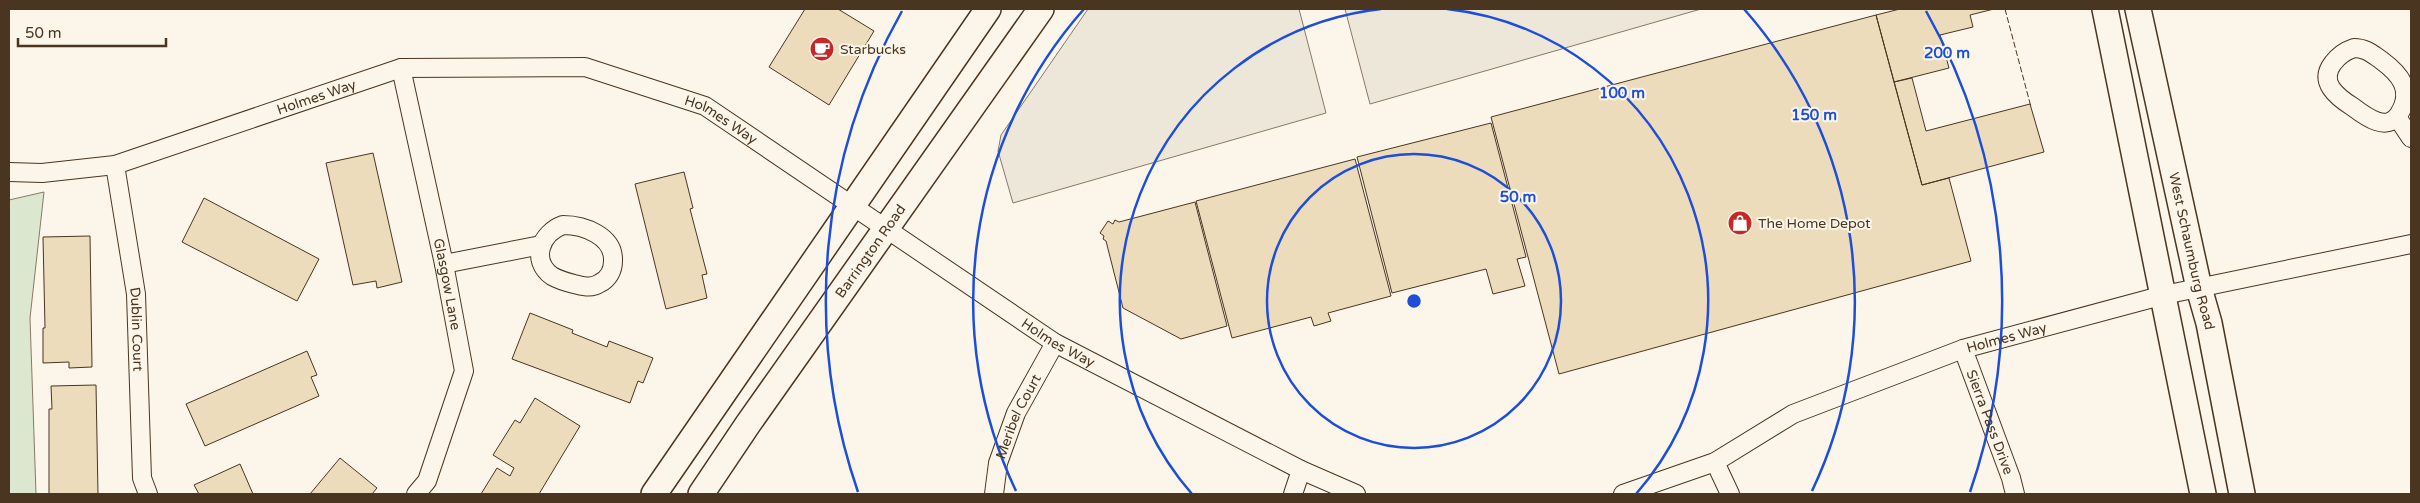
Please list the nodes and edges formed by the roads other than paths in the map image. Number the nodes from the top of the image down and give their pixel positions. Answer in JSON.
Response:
{"nodes":[{"id":1,"x":988,"y":9,"type":"edge"},
{"id":2,"x":1041,"y":9,"type":"edge"},
{"id":3,"x":2105,"y":9,"type":"edge"},
{"id":4,"x":2138,"y":9,"type":"edge"},
{"id":5,"x":402,"y":68,"type":"junction"},
{"id":6,"x":2396,"y":117,"type":"junction"},
{"id":7,"x":2411,"y":138,"type":"edge"},
{"id":8,"x":115,"y":166,"type":"junction"},
{"id":9,"x":9,"y":172,"type":"edge"},
{"id":10,"x":853,"y":207,"type":"junction"},
{"id":11,"x":887,"y":230,"type":"junction"},
{"id":12,"x":2411,"y":244,"type":"edge"},
{"id":13,"x":541,"y":245,"type":"dead end"},
{"id":14,"x":444,"y":264,"type":"junction"},
{"id":15,"x":2199,"y":288,"type":"junction"},
{"id":16,"x":2164,"y":295,"type":"junction"},
{"id":17,"x":1055,"y":343,"type":"junction"},
{"id":18,"x":1962,"y":349,"type":"junction"},
{"id":19,"x":1715,"y":462,"type":"junction"},
{"id":20,"x":1301,"y":470,"type":"junction"},
{"id":21,"x":148,"y":494,"type":"edge"},
{"id":22,"x":416,"y":494,"type":"edge"},
{"id":23,"x":654,"y":494,"type":"edge"},
{"id":24,"x":701,"y":494,"type":"edge"},
{"id":25,"x":994,"y":494,"type":"edge"},
{"id":26,"x":1293,"y":494,"type":"edge"},
{"id":27,"x":1356,"y":494,"type":"edge"},
{"id":28,"x":1623,"y":494,"type":"edge"},
{"id":29,"x":1730,"y":494,"type":"edge"},
{"id":30,"x":2015,"y":494,"type":"edge"},
{"id":31,"x":2203,"y":494,"type":"edge"},
{"id":32,"x":2242,"y":494,"type":"edge"}],
"edges":[{"from":1,"to":10,"type":"main road"},
{"from":2,"to":11,"type":"main road","name":"Barrington Road"},
{"from":3,"to":16,"type":"main road"},
{"from":4,"to":15,"type":"main road","name":"West Schaumburg Road"},
{"from":5,"to":8,"type":"street","name":"Holmes Way"},
{"from":5,"to":10,"type":"street","name":"Holmes Way"},
{"from":5,"to":14,"type":"street","name":"Glasgow Lane"},
{"from":6,"to":6,"type":"street"},
{"from":6,"to":7,"type":"street"},
{"from":8,"to":9,"type":"street","name":"Holmes Way"},
{"from":8,"to":21,"type":"street","name":"Dublin Court"},
{"from":10,"to":11,"type":"street","name":"Holmes Way"},
{"from":10,"to":23,"type":"main road"},
{"from":11,"to":17,"type":"street","name":"Holmes Way"},
{"from":11,"to":24,"type":"main road","name":"Barrington Road"},
{"from":12,"to":15,"type":"street","name":"Holmes Way"},
{"from":13,"to":14,"type":"street"},
{"from":14,"to":22,"type":"street","name":"Glasgow Lane"},
{"from":15,"to":16,"type":"street","name":"Holmes Way"},
{"from":15,"to":32,"type":"main road","name":"West Schaumburg Road"},
{"from":16,"to":18,"type":"street","name":"Holmes Way"},
{"from":16,"to":31,"type":"main road"},
{"from":17,"to":20,"type":"street","name":"Holmes Way"},
{"from":17,"to":25,"type":"street","name":"Meribel Court"},
{"from":18,"to":19,"type":"street","name":"Holmes Way"},
{"from":18,"to":30,"type":"street","name":"Sierra Pass Drive"},
{"from":19,"to":28,"type":"street","name":"Holmes Way"},
{"from":19,"to":29,"type":"street"},
{"from":20,"to":26,"type":"street"},
{"from":20,"to":27,"type":"street","name":"Holmes Way"}]}
